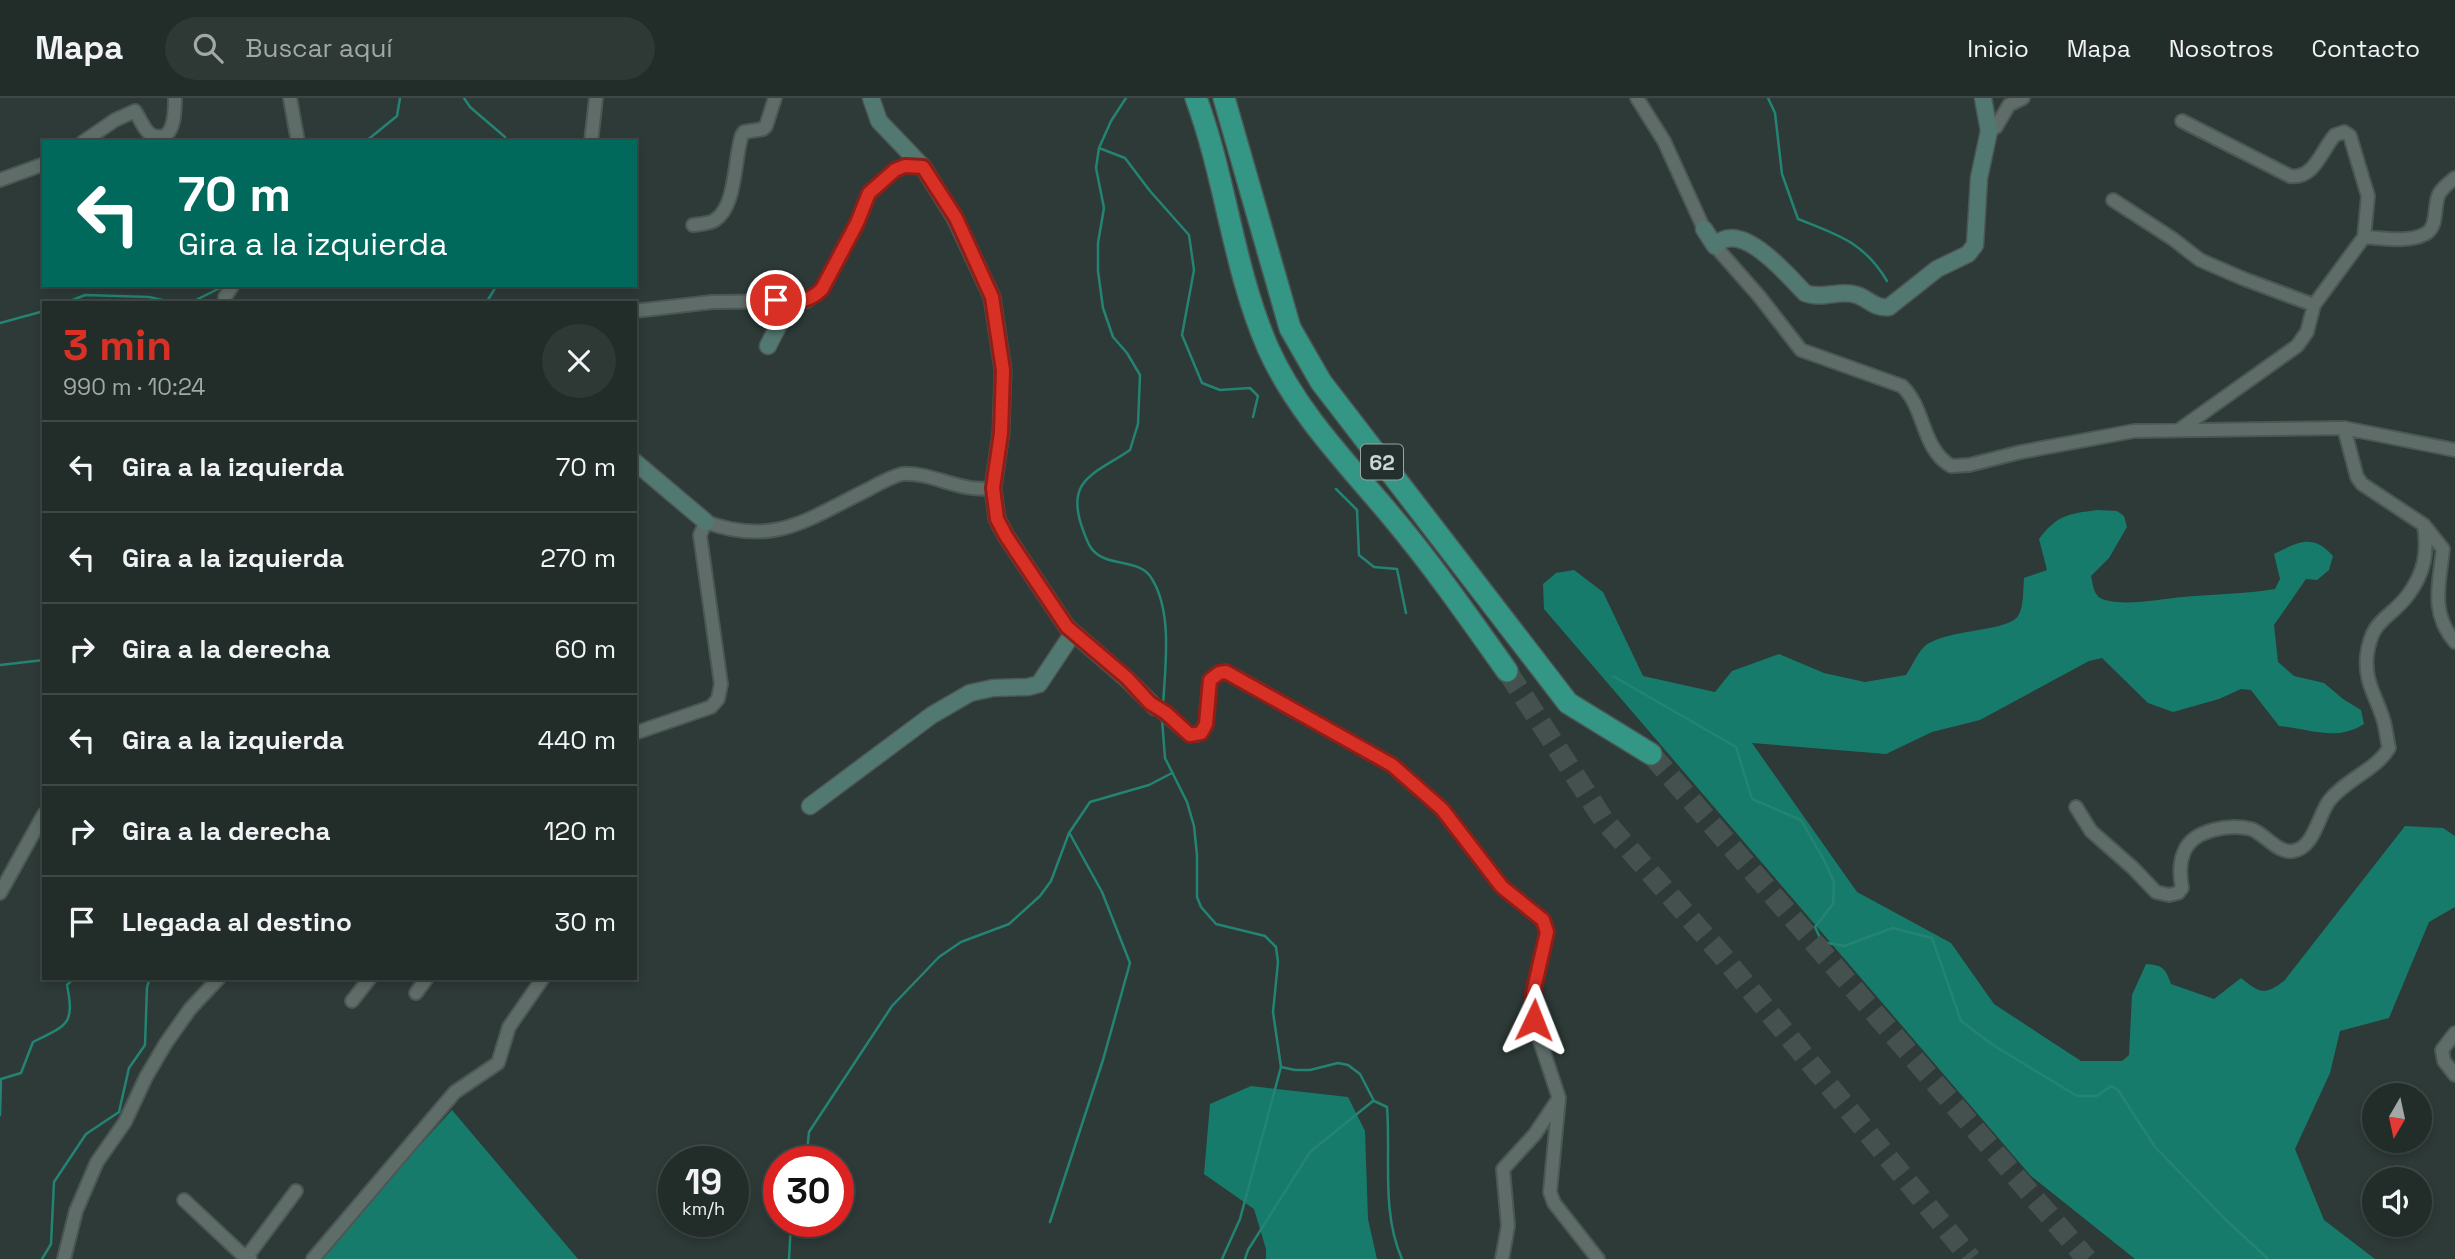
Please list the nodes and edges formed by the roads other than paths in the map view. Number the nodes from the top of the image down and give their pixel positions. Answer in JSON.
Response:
{"nodes":[{"id":1,"x":176,"y":98,"type":"edge"},
{"id":2,"x":290,"y":98,"type":"edge"},
{"id":3,"x":596,"y":98,"type":"edge"},
{"id":4,"x":775,"y":98,"type":"edge"},
{"id":5,"x":871,"y":98,"type":"edge"},
{"id":6,"x":1196,"y":98,"type":"edge"},
{"id":7,"x":1224,"y":98,"type":"edge"},
{"id":8,"x":1637,"y":98,"type":"edge"},
{"id":9,"x":1983,"y":98,"type":"edge"},
{"id":10,"x":2023,"y":98,"type":"edge"},
{"id":11,"x":2182,"y":121,"type":"dead end"},
{"id":12,"x":1989,"y":131,"type":"junction"},
{"id":13,"x":86,"y":140,"type":"edge"},
{"id":14,"x":298,"y":140,"type":"edge"},
{"id":15,"x":591,"y":140,"type":"edge"},
{"id":16,"x":42,"y":165,"type":"edge"},
{"id":17,"x":923,"y":167,"type":"junction"},
{"id":18,"x":2455,"y":178,"type":"edge"},
{"id":19,"x":0,"y":180,"type":"edge"},
{"id":20,"x":2113,"y":200,"type":"dead end"},
{"id":21,"x":693,"y":225,"type":"dead end"},
{"id":22,"x":1704,"y":229,"type":"joint"},
{"id":23,"x":2364,"y":237,"type":"junction"},
{"id":24,"x":1715,"y":246,"type":"junction"},
{"id":25,"x":791,"y":300,"type":"junction"},
{"id":26,"x":2314,"y":305,"type":"junction"},
{"id":27,"x":637,"y":311,"type":"edge"},
{"id":28,"x":768,"y":346,"type":"dead end"},
{"id":29,"x":2344,"y":428,"type":"junction"},
{"id":30,"x":2178,"y":430,"type":"junction"},
{"id":31,"x":2455,"y":450,"type":"edge"},
{"id":32,"x":637,"y":464,"type":"edge"},
{"id":33,"x":993,"y":488,"type":"junction"},
{"id":34,"x":706,"y":522,"type":"junction"},
{"id":35,"x":2424,"y":525,"type":"junction"},
{"id":36,"x":1073,"y":633,"type":"junction"},
{"id":37,"x":2455,"y":642,"type":"edge"},
{"id":38,"x":1507,"y":671,"type":"tunnel mouth"},
{"id":39,"x":1161,"y":710,"type":"joint"},
{"id":40,"x":637,"y":732,"type":"edge"},
{"id":41,"x":1651,"y":754,"type":"tunnel mouth"},
{"id":42,"x":810,"y":806,"type":"dead end"},
{"id":43,"x":2076,"y":807,"type":"dead end"},
{"id":44,"x":42,"y":818,"type":"edge"},
{"id":45,"x":0,"y":893,"type":"edge"},
{"id":46,"x":217,"y":980,"type":"edge"},
{"id":47,"x":368,"y":980,"type":"edge"},
{"id":48,"x":426,"y":980,"type":"edge"},
{"id":49,"x":542,"y":980,"type":"edge"},
{"id":50,"x":416,"y":993,"type":"dead end"},
{"id":51,"x":352,"y":1001,"type":"dead end"},
{"id":52,"x":2455,"y":1033,"type":"edge"},
{"id":53,"x":2455,"y":1075,"type":"edge"},
{"id":54,"x":1559,"y":1098,"type":"junction"},
{"id":55,"x":296,"y":1191,"type":"dead end"},
{"id":56,"x":184,"y":1200,"type":"dead end"},
{"id":57,"x":64,"y":1259,"type":"edge"},
{"id":58,"x":248,"y":1259,"type":"edge"},
{"id":59,"x":313,"y":1259,"type":"edge"},
{"id":60,"x":1502,"y":1259,"type":"edge"},
{"id":61,"x":1598,"y":1259,"type":"edge"}],
"edges":[{"from":1,"to":13,"type":"street"},
{"from":2,"to":14,"type":"street"},
{"from":3,"to":15,"type":"street"},
{"from":4,"to":21,"type":"street"},
{"from":5,"to":17,"type":"street"},
{"from":6,"to":38,"type":"highway","number":"62"},
{"from":7,"to":41,"type":"highway","number":"62"},
{"from":8,"to":22,"type":"street"},
{"from":9,"to":12,"type":"street"},
{"from":10,"to":12,"type":"street"},
{"from":11,"to":23,"type":"street"},
{"from":12,"to":24,"type":"street"},
{"from":16,"to":19,"type":"street"},
{"from":17,"to":25,"type":"street"},
{"from":17,"to":33,"type":"street"},
{"from":18,"to":23,"type":"street"},
{"from":20,"to":26,"type":"street"},
{"from":22,"to":24,"type":"street"},
{"from":23,"to":26,"type":"street"},
{"from":24,"to":30,"type":"street"},
{"from":25,"to":27,"type":"street"},
{"from":25,"to":28,"type":"street"},
{"from":26,"to":30,"type":"street"},
{"from":29,"to":30,"type":"street"},
{"from":29,"to":31,"type":"street"},
{"from":29,"to":35,"type":"street"},
{"from":32,"to":34,"type":"street"},
{"from":33,"to":34,"type":"street"},
{"from":33,"to":36,"type":"street"},
{"from":34,"to":40,"type":"street"},
{"from":35,"to":37,"type":"street"},
{"from":35,"to":43,"type":"street"},
{"from":36,"to":39,"type":"street"},
{"from":36,"to":42,"type":"street"},
{"from":39,"to":54,"type":"street"},
{"from":44,"to":45,"type":"street"},
{"from":46,"to":57,"type":"street"},
{"from":47,"to":51,"type":"street"},
{"from":48,"to":50,"type":"street"},
{"from":49,"to":59,"type":"street"},
{"from":52,"to":53,"type":"street"},
{"from":54,"to":60,"type":"street"},
{"from":54,"to":61,"type":"street"},
{"from":55,"to":58,"type":"street"},
{"from":56,"to":58,"type":"street"}]}
